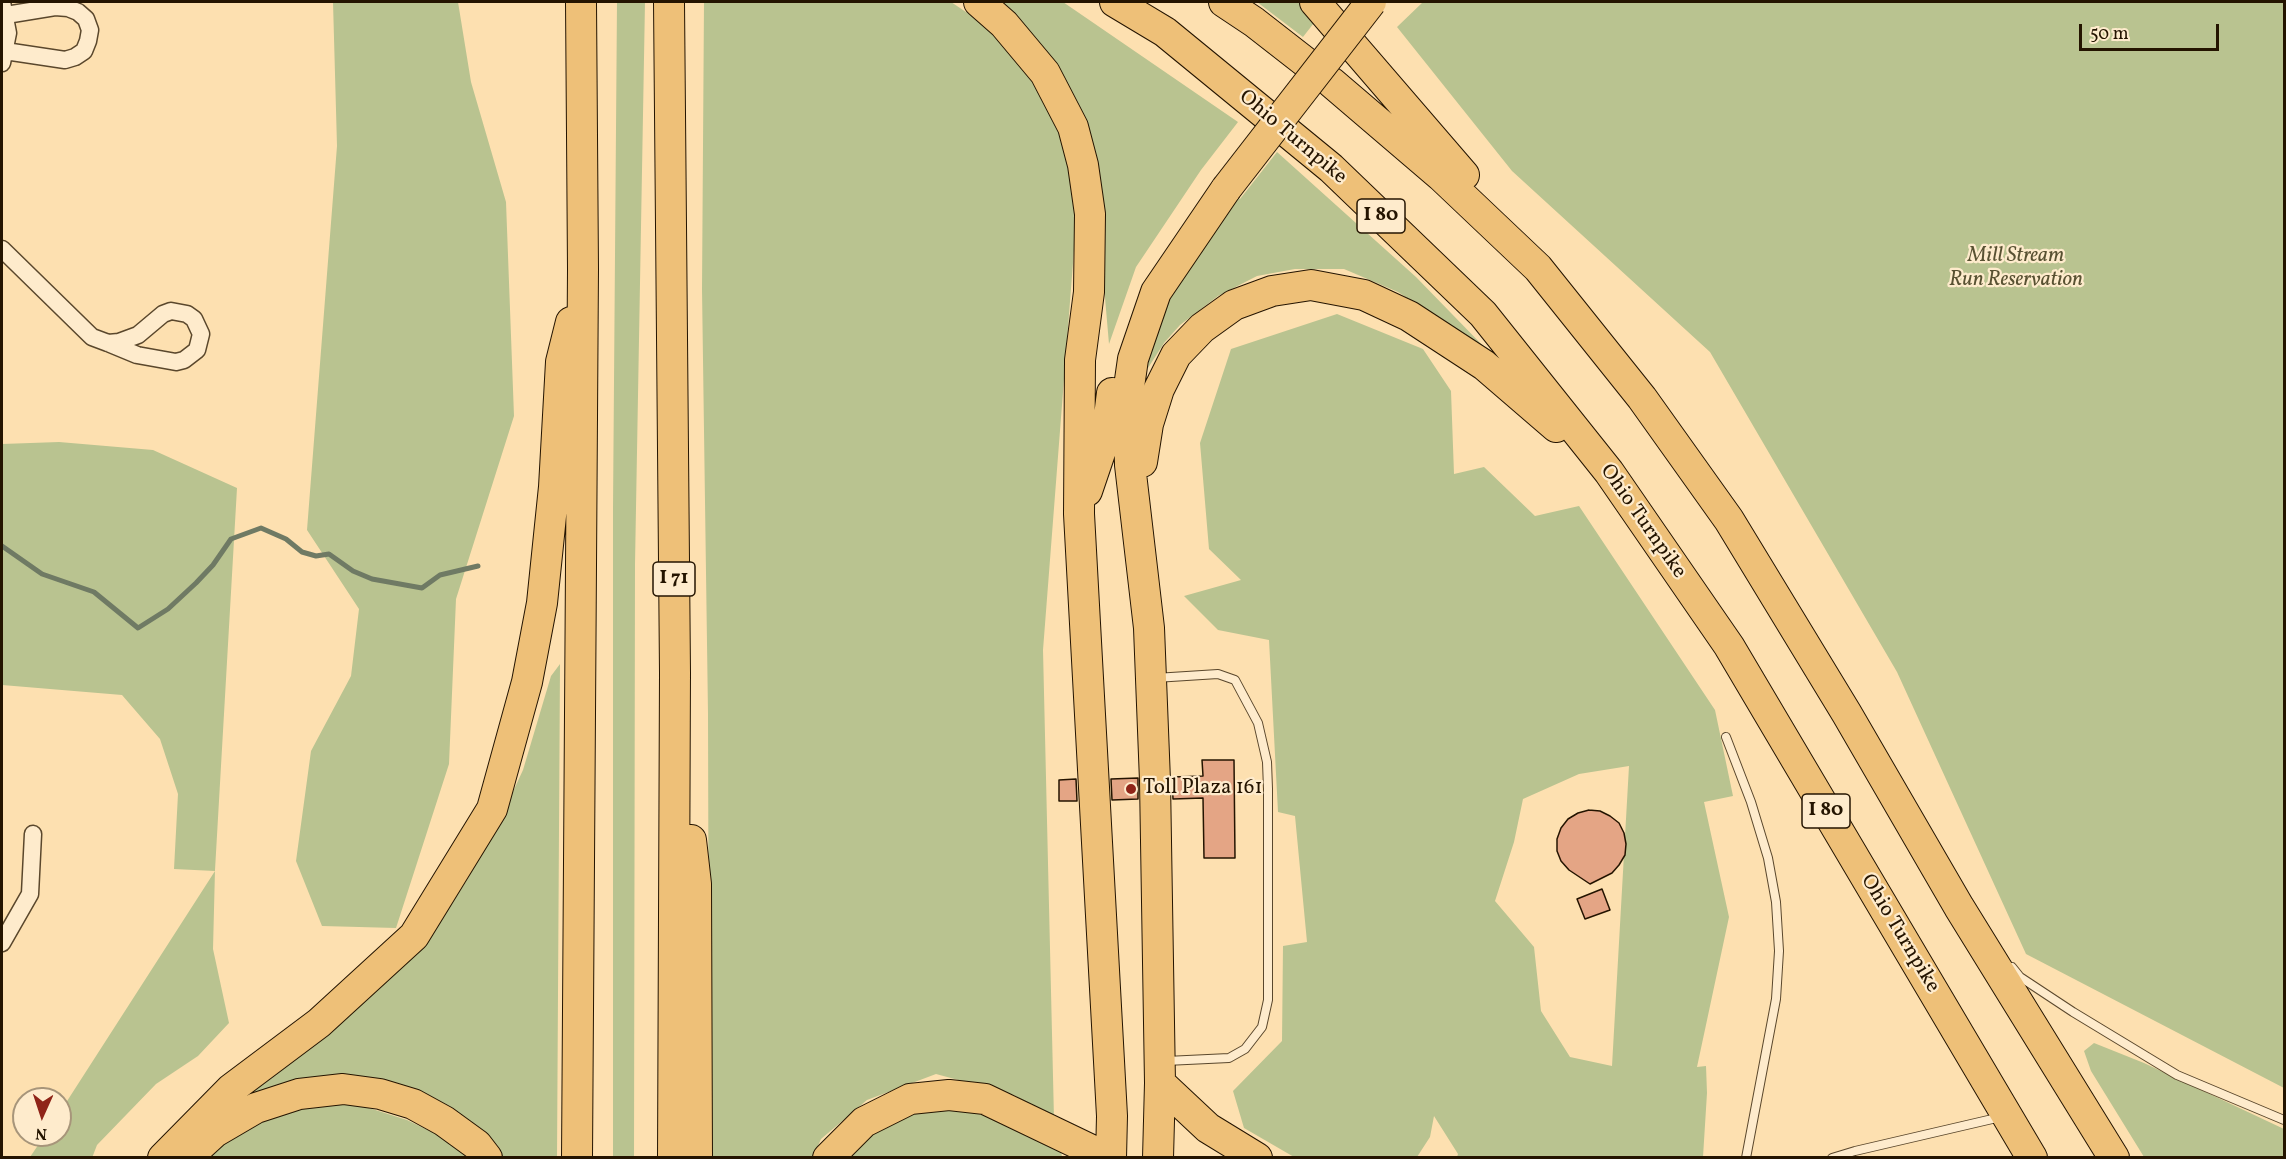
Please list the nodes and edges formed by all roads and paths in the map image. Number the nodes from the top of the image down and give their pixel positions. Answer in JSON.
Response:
{"nodes":[{"id":1,"x":581,"y":2,"type":"edge"},
{"id":2,"x":669,"y":2,"type":"edge"},
{"id":3,"x":979,"y":2,"type":"edge"},
{"id":4,"x":1115,"y":2,"type":"edge"},
{"id":5,"x":1224,"y":2,"type":"edge"},
{"id":6,"x":1315,"y":2,"type":"edge"},
{"id":7,"x":1352,"y":2,"type":"edge"},
{"id":8,"x":1371,"y":2,"type":"edge"},
{"id":9,"x":4,"y":8,"type":"edge"},
{"id":10,"x":3,"y":57,"type":"edge"},
{"id":11,"x":1218,"y":187,"type":"junction"},
{"id":12,"x":2,"y":249,"type":"edge"},
{"id":13,"x":1538,"y":268,"type":"junction"},
{"id":14,"x":584,"y":269,"type":"junction"},
{"id":15,"x":108,"y":343,"type":"junction"},
{"id":16,"x":1609,"y":472,"type":"junction"},
{"id":17,"x":1135,"y":503,"type":"junction"},
{"id":18,"x":1078,"y":514,"type":"junction"},
{"id":19,"x":675,"y":673,"type":"junction"},
{"id":20,"x":1151,"y":678,"type":"junction"},
{"id":21,"x":1726,"y":738,"type":"dead end"},
{"id":22,"x":33,"y":834,"type":"dead end"},
{"id":23,"x":1959,"y":907,"type":"junction"},
{"id":24,"x":2,"y":944,"type":"edge"},
{"id":25,"x":1997,"y":951,"type":"dead end"},
{"id":26,"x":2005,"y":959,"type":"dead end"},
{"id":27,"x":1159,"y":1072,"type":"junction"},
{"id":28,"x":2006,"y":1116,"type":"junction"},
{"id":29,"x":2284,"y":1120,"type":"edge"},
{"id":30,"x":1159,"y":1144,"type":"edge"},
{"id":31,"x":1853,"y":1155,"type":"edge"},
{"id":32,"x":163,"y":1158,"type":"edge"},
{"id":33,"x":187,"y":1158,"type":"edge"},
{"id":34,"x":487,"y":1158,"type":"edge"},
{"id":35,"x":578,"y":1158,"type":"edge"},
{"id":36,"x":673,"y":1158,"type":"edge"},
{"id":37,"x":697,"y":1158,"type":"edge"},
{"id":38,"x":828,"y":1158,"type":"edge"},
{"id":39,"x":1110,"y":1158,"type":"edge"},
{"id":40,"x":1257,"y":1158,"type":"edge"},
{"id":41,"x":1746,"y":1158,"type":"edge"},
{"id":42,"x":1832,"y":1158,"type":"edge"},
{"id":43,"x":2032,"y":1158,"type":"edge"},
{"id":44,"x":2115,"y":1158,"type":"edge"}],
"edges":[{"from":1,"to":14,"type":"highway"},
{"from":2,"to":19,"type":"highway","number":"I 71"},
{"from":3,"to":18,"type":"highway"},
{"from":4,"to":16,"type":"highway","name":"Ohio Turnpike","number":"I 80"},
{"from":5,"to":13,"type":"highway"},
{"from":6,"to":13,"type":"highway"},
{"from":7,"to":11,"type":"highway"},
{"from":8,"to":11,"type":"highway","bridge":true},
{"from":9,"to":10,"type":"street"},
{"from":9,"to":10,"type":"street"},
{"from":11,"to":17,"type":"highway"},
{"from":11,"to":18,"type":"highway"},
{"from":12,"to":15,"type":"street"},
{"from":13,"to":23,"type":"highway"},
{"from":14,"to":32,"type":"highway"},
{"from":14,"to":35,"type":"highway"},
{"from":15,"to":15,"type":"street"},
{"from":16,"to":17,"type":"highway"},
{"from":16,"to":28,"type":"highway","name":"Ohio Turnpike","number":"I 80"},
{"from":17,"to":20,"type":"highway"},
{"from":18,"to":39,"type":"highway"},
{"from":19,"to":36,"type":"highway","number":"I 71"},
{"from":19,"to":37,"type":"highway"},
{"from":20,"to":27,"type":"highway"},
{"from":20,"to":27,"type":"lane"},
{"from":21,"to":41,"type":"lane"},
{"from":22,"to":24,"type":"street"},
{"from":23,"to":25,"type":"lane"},
{"from":23,"to":44,"type":"highway"},
{"from":26,"to":29,"type":"lane"},
{"from":27,"to":30,"type":"highway"},
{"from":27,"to":40,"type":"highway"},
{"from":28,"to":31,"type":"lane"},
{"from":28,"to":43,"type":"highway","name":"Ohio Turnpike","number":"I 80"},
{"from":31,"to":42,"type":"lane"},
{"from":33,"to":34,"type":"highway"},
{"from":38,"to":39,"type":"highway"}]}
